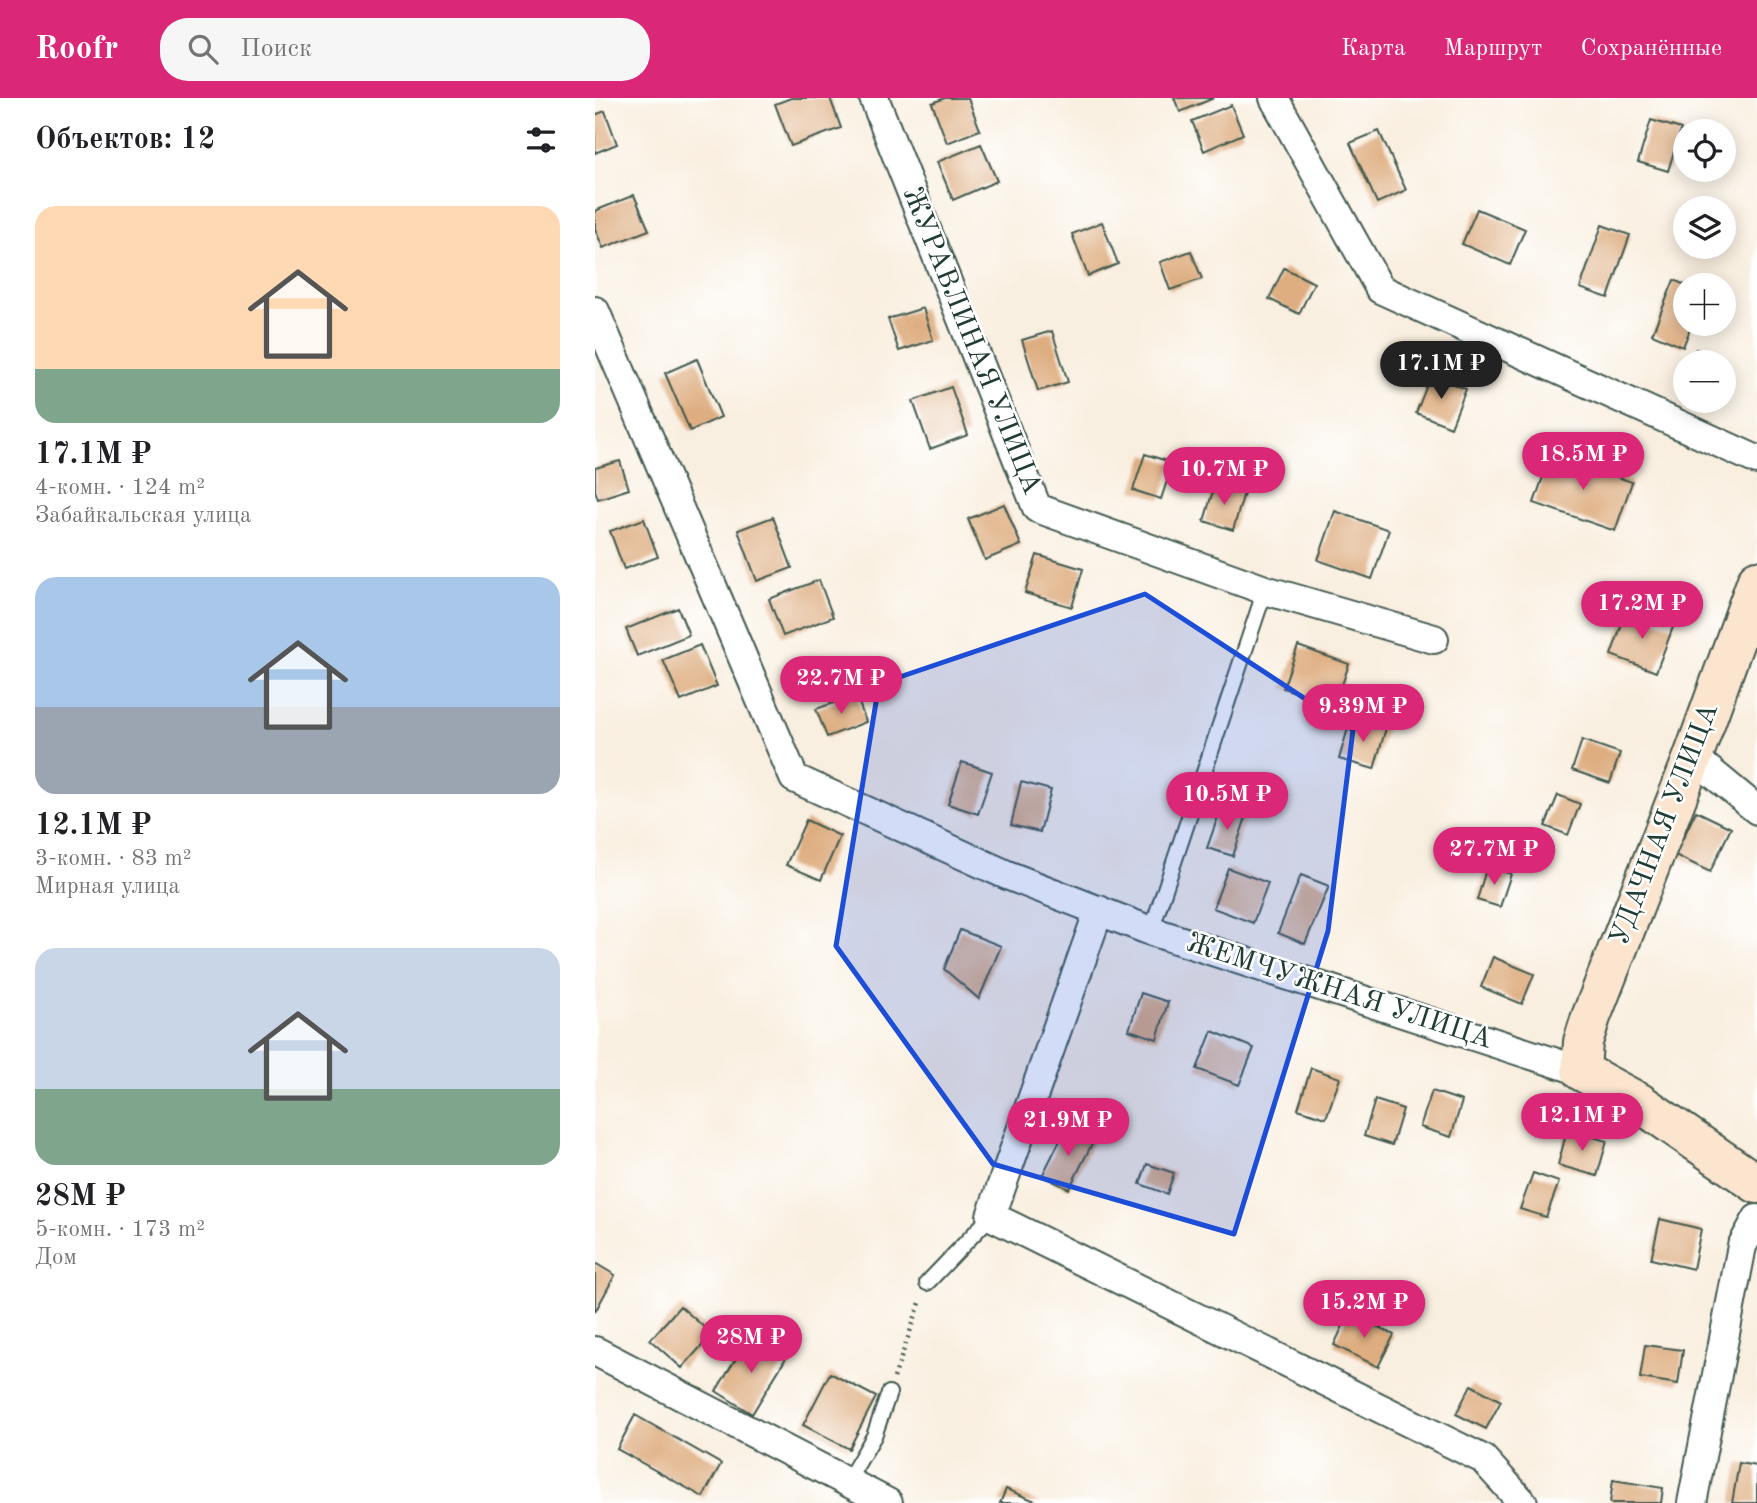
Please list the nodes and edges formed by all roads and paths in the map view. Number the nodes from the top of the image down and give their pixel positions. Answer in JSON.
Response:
{"nodes":[{"id":1,"x":874,"y":98,"type":"edge"},
{"id":2,"x":1273,"y":98,"type":"edge"},
{"id":3,"x":595,"y":312,"type":"edge"},
{"id":4,"x":1757,"y":460,"type":"edge"},
{"id":5,"x":1757,"y":580,"type":"edge"},
{"id":6,"x":1265,"y":590,"type":"junction"},
{"id":7,"x":1434,"y":639,"type":"dead end"},
{"id":8,"x":1693,"y":757,"type":"junction"},
{"id":9,"x":1757,"y":810,"type":"edge"},
{"id":10,"x":1099,"y":910,"type":"junction"},
{"id":11,"x":1151,"y":931,"type":"junction"},
{"id":12,"x":1581,"y":1071,"type":"junction"},
{"id":13,"x":1757,"y":1184,"type":"edge"},
{"id":14,"x":991,"y":1216,"type":"junction"},
{"id":15,"x":1757,"y":1219,"type":"edge"},
{"id":16,"x":927,"y":1283,"type":"joint"},
{"id":17,"x":595,"y":1351,"type":"edge"},
{"id":18,"x":889,"y":1393,"type":"joint"},
{"id":19,"x":847,"y":1482,"type":"junction"},
{"id":20,"x":888,"y":1503,"type":"edge"},
{"id":21,"x":1523,"y":1503,"type":"edge"},
{"id":22,"x":1692,"y":1503,"type":"edge"}],
"edges":[{"from":1,"to":6,"type":"street","name":"ЖУРАВЛИНАЯ УЛИЦА"},
{"from":2,"to":4,"type":"street"},
{"from":3,"to":10,"type":"street","name":"ЖЕМЧУЖНАЯ УЛИЦА"},
{"from":5,"to":8,"type":"street","name":"УДАЧНАЯ УЛИЦА"},
{"from":6,"to":7,"type":"street","name":"ЖУРАВЛИНАЯ УЛИЦА"},
{"from":6,"to":11,"type":"lane"},
{"from":8,"to":9,"type":"street"},
{"from":8,"to":12,"type":"street","name":"УДАЧНАЯ УЛИЦА"},
{"from":10,"to":11,"type":"street","name":"ЖЕМЧУЖНАЯ УЛИЦА"},
{"from":10,"to":14,"type":"street"},
{"from":11,"to":12,"type":"street","name":"ЖЕМЧУЖНАЯ УЛИЦА"},
{"from":12,"to":13,"type":"street"},
{"from":14,"to":16,"type":"lane"},
{"from":14,"to":21,"type":"street"},
{"from":15,"to":22,"type":"street"},
{"from":16,"to":18,"type":"path"},
{"from":17,"to":19,"type":"street"},
{"from":18,"to":19,"type":"lane"},
{"from":19,"to":20,"type":"street"}]}
